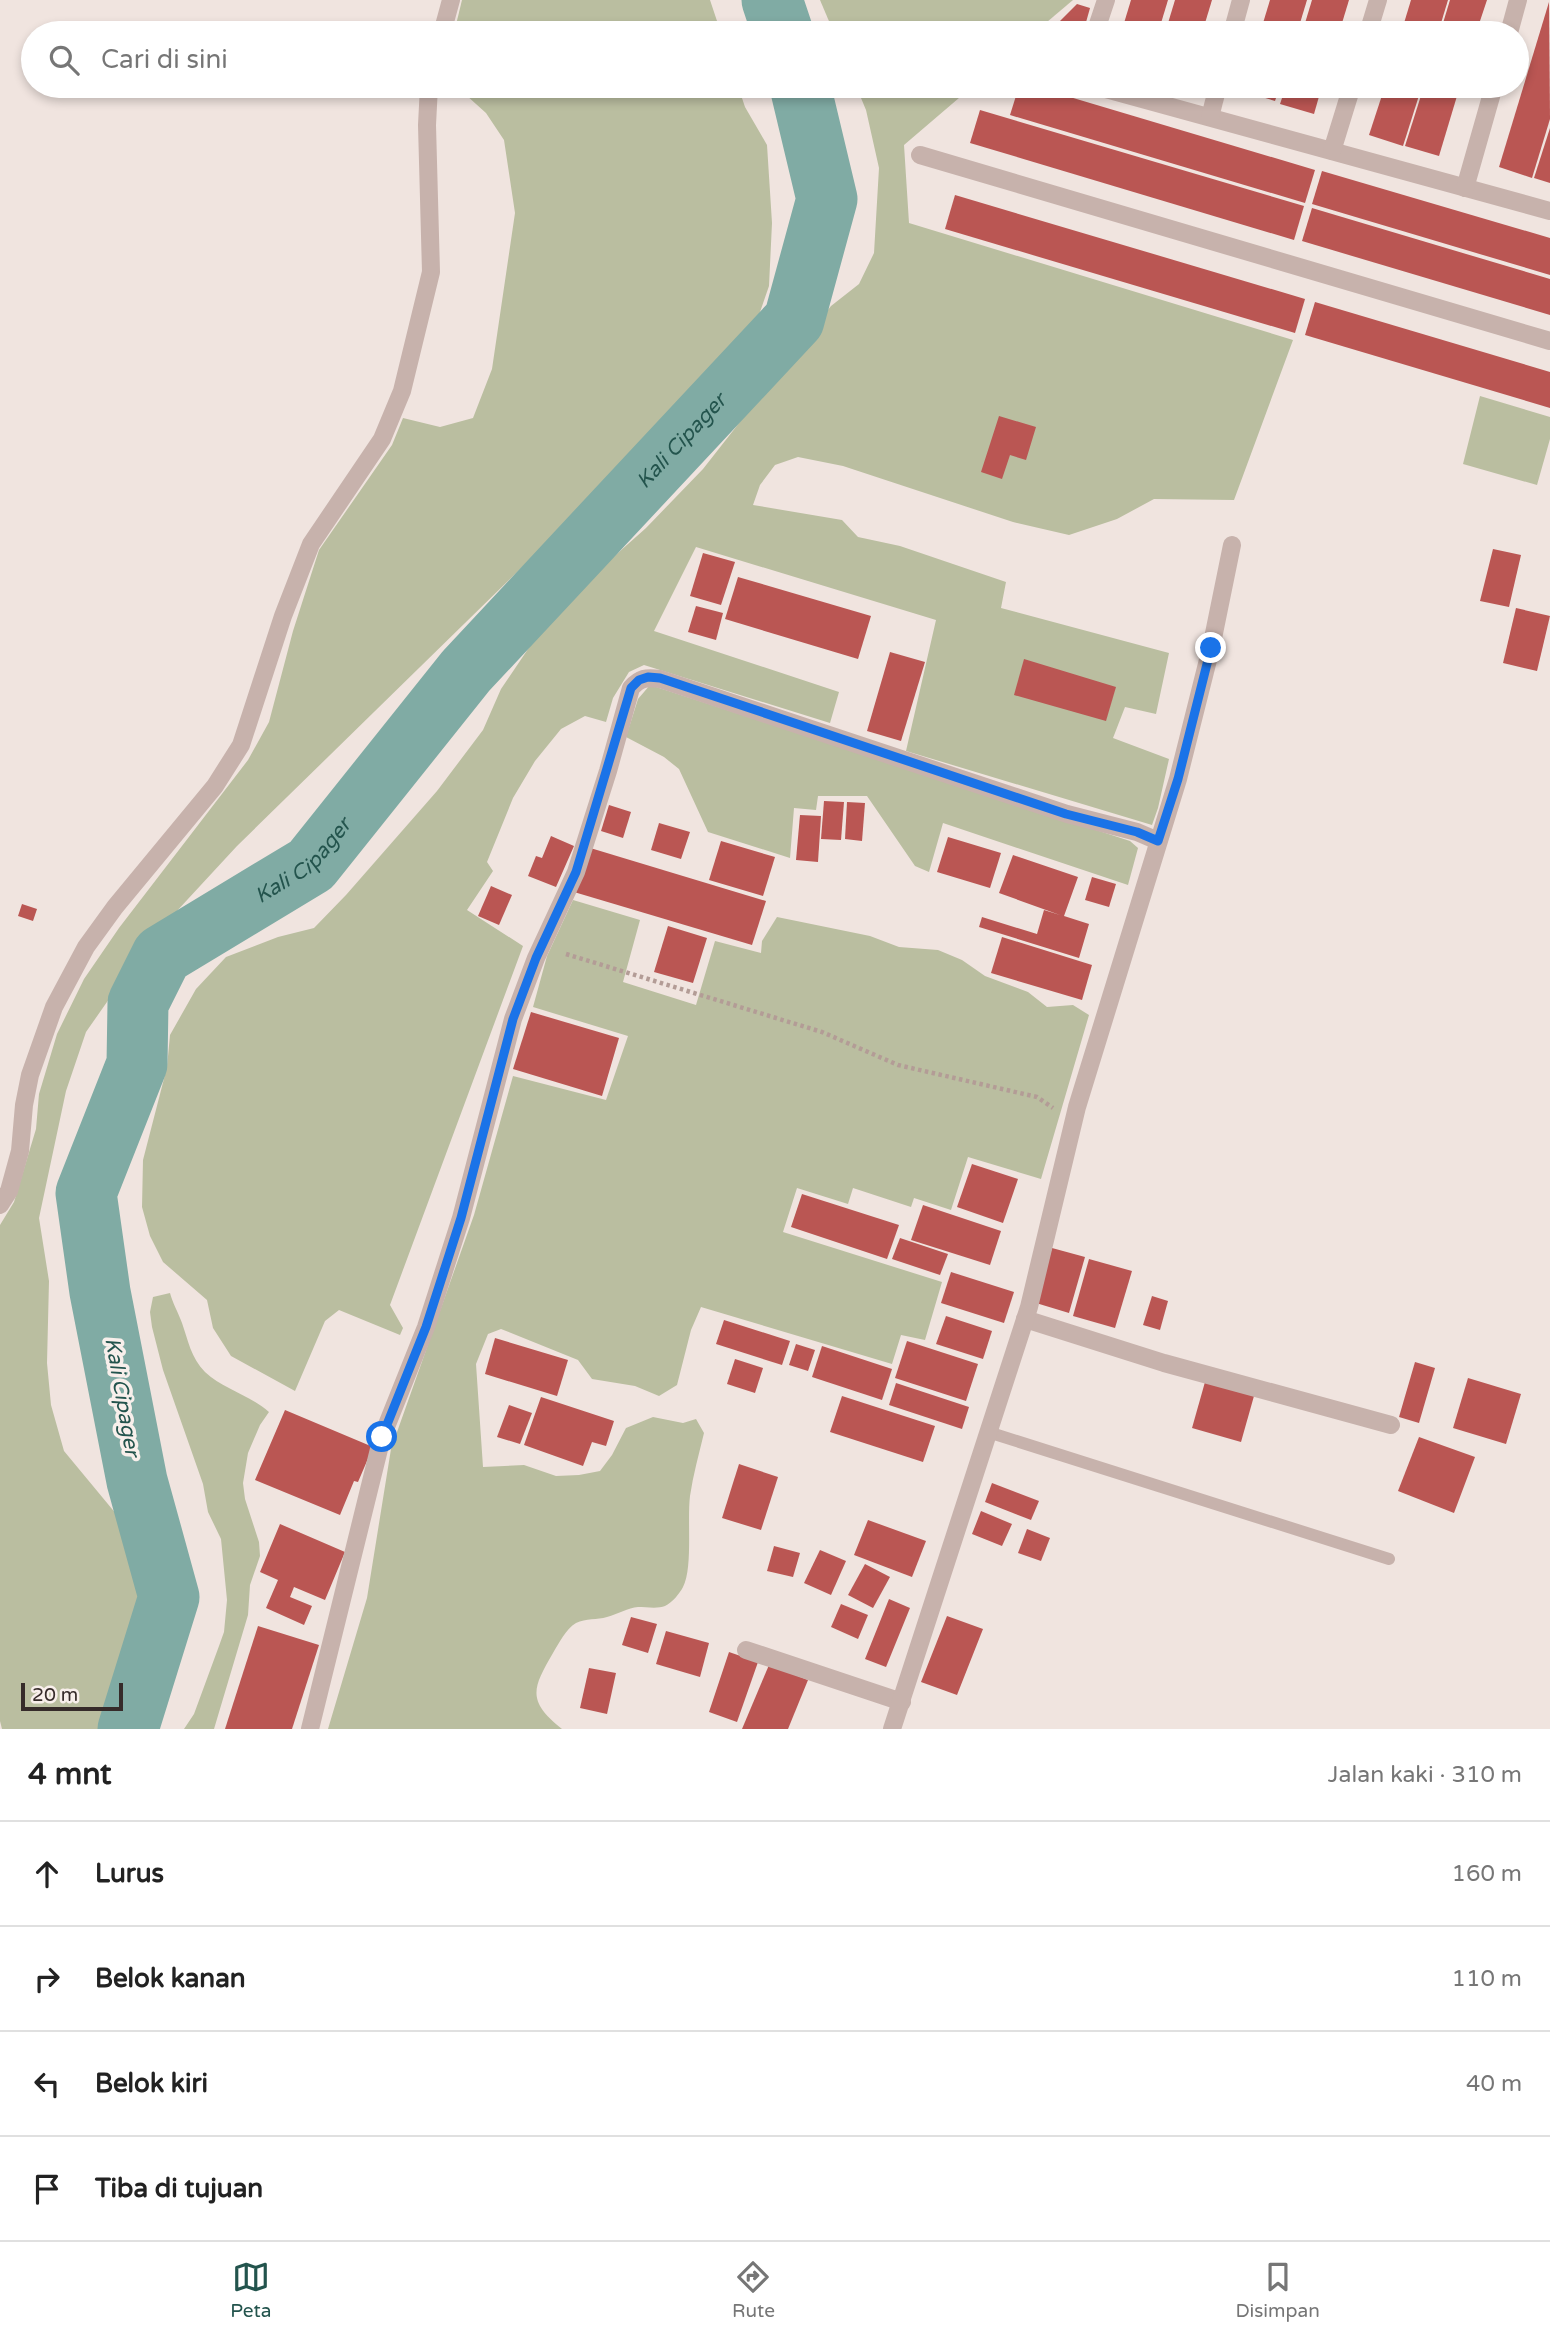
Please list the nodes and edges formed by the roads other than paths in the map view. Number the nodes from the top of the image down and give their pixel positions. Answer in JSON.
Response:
{"nodes":[{"id":1,"x":451,"y":0,"type":"edge"},
{"id":2,"x":1106,"y":0,"type":"edge"},
{"id":3,"x":1241,"y":0,"type":"edge"},
{"id":4,"x":1378,"y":0,"type":"edge"},
{"id":5,"x":1518,"y":0,"type":"edge"},
{"id":6,"x":445,"y":21,"type":"edge"},
{"id":7,"x":1099,"y":21,"type":"edge"},
{"id":8,"x":1235,"y":21,"type":"edge"},
{"id":9,"x":1372,"y":21,"type":"edge"},
{"id":10,"x":1512,"y":21,"type":"edge"},
{"id":11,"x":428,"y":98,"type":"edge"},
{"id":12,"x":1140,"y":98,"type":"edge"},
{"id":13,"x":1215,"y":98,"type":"edge"},
{"id":14,"x":1348,"y":98,"type":"edge"},
{"id":15,"x":1491,"y":98,"type":"edge"},
{"id":16,"x":1210,"y":117,"type":"junction"},
{"id":17,"x":1332,"y":151,"type":"junction"},
{"id":18,"x":920,"y":155,"type":"dead end"},
{"id":19,"x":1465,"y":188,"type":"junction"},
{"id":20,"x":1550,"y":211,"type":"edge"},
{"id":21,"x":1550,"y":341,"type":"edge"},
{"id":22,"x":1232,"y":545,"type":"dead end"},
{"id":23,"x":1158,"y":841,"type":"junction"},
{"id":24,"x":0,"y":1205,"type":"edge"},
{"id":25,"x":1025,"y":1319,"type":"junction"},
{"id":26,"x":1391,"y":1425,"type":"dead end"},
{"id":27,"x":988,"y":1432,"type":"junction"},
{"id":28,"x":1389,"y":1559,"type":"dead end"},
{"id":29,"x":746,"y":1650,"type":"dead end"},
{"id":30,"x":902,"y":1702,"type":"junction"},
{"id":31,"x":310,"y":1729,"type":"edge"},
{"id":32,"x":892,"y":1729,"type":"edge"}],
"edges":[{"from":1,"to":6,"type":"street"},
{"from":2,"to":7,"type":"street"},
{"from":3,"to":8,"type":"street"},
{"from":4,"to":9,"type":"street"},
{"from":5,"to":10,"type":"street"},
{"from":11,"to":24,"type":"street"},
{"from":12,"to":16,"type":"street"},
{"from":13,"to":16,"type":"street"},
{"from":14,"to":17,"type":"street"},
{"from":15,"to":19,"type":"street"},
{"from":16,"to":17,"type":"street"},
{"from":17,"to":19,"type":"street"},
{"from":18,"to":21,"type":"street"},
{"from":19,"to":20,"type":"street"},
{"from":22,"to":23,"type":"street"},
{"from":23,"to":25,"type":"street"},
{"from":23,"to":31,"type":"street"},
{"from":25,"to":26,"type":"street"},
{"from":25,"to":27,"type":"street"},
{"from":27,"to":28,"type":"lane"},
{"from":27,"to":30,"type":"street"},
{"from":29,"to":30,"type":"street"},
{"from":30,"to":32,"type":"street"}]}
